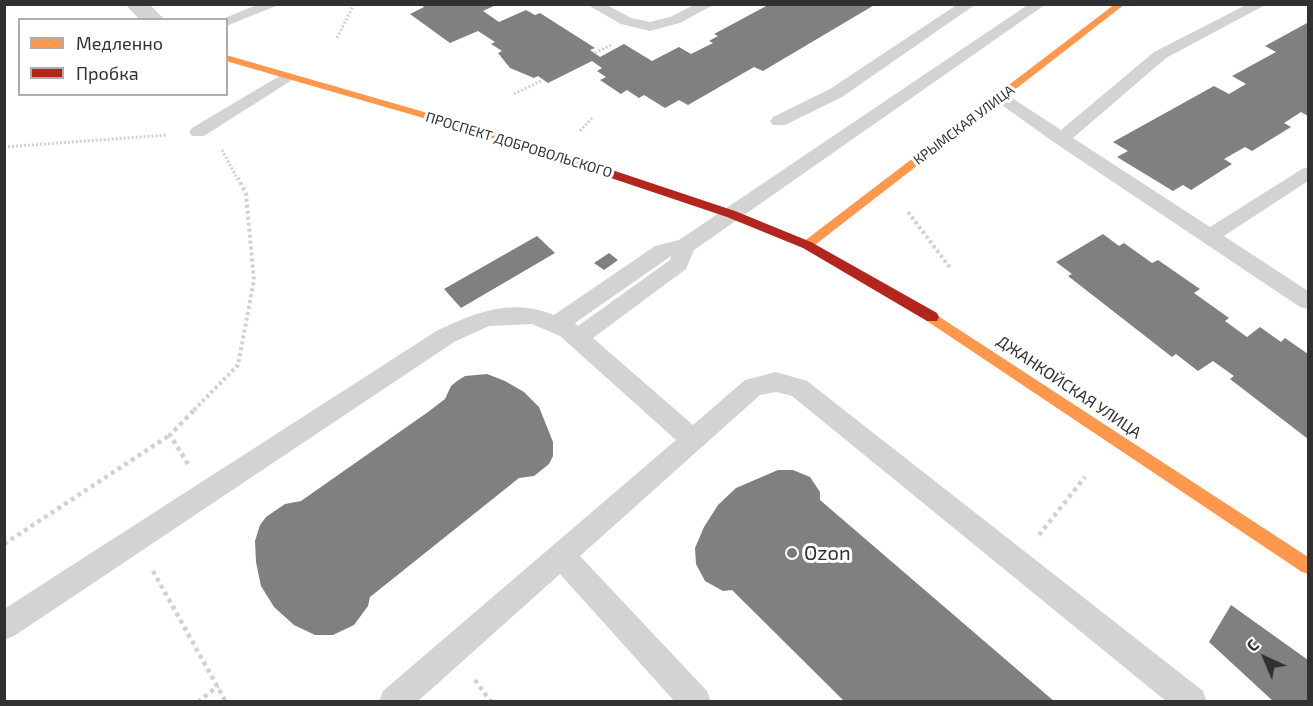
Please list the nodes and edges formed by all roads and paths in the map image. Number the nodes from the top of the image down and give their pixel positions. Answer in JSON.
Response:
{"nodes":[{"id":1,"x":135,"y":4,"type":"edge"},
{"id":2,"x":274,"y":4,"type":"edge"},
{"id":3,"x":354,"y":4,"type":"edge"},
{"id":4,"x":593,"y":4,"type":"edge"},
{"id":5,"x":708,"y":4,"type":"edge"},
{"id":6,"x":969,"y":4,"type":"edge"},
{"id":7,"x":1121,"y":4,"type":"edge"},
{"id":8,"x":1260,"y":4,"type":"edge"},
{"id":9,"x":1025,"y":9,"type":"edge"},
{"id":10,"x":152,"y":18,"type":"edge"},
{"id":11,"x":228,"y":21,"type":"edge"},
{"id":12,"x":337,"y":38,"type":"dead end"},
{"id":13,"x":228,"y":59,"type":"edge"},
{"id":14,"x":285,"y":76,"type":"junction"},
{"id":15,"x":543,"y":80,"type":"dead end"},
{"id":16,"x":514,"y":94,"type":"dead end"},
{"id":17,"x":1000,"y":98,"type":"junction"},
{"id":18,"x":780,"y":121,"type":"dead end"},
{"id":19,"x":198,"y":132,"type":"junction"},
{"id":20,"x":1061,"y":139,"type":"junction"},
{"id":21,"x":4,"y":147,"type":"edge"},
{"id":22,"x":1308,"y":173,"type":"edge"},
{"id":23,"x":905,"y":208,"type":"dead end"},
{"id":24,"x":731,"y":214,"type":"junction"},
{"id":25,"x":1210,"y":236,"type":"junction"},
{"id":26,"x":807,"y":245,"type":"junction"},
{"id":27,"x":685,"y":246,"type":"junction"},
{"id":28,"x":951,"y":269,"type":"dead end"},
{"id":29,"x":1308,"y":301,"type":"edge"},
{"id":30,"x":556,"y":325,"type":"junction"},
{"id":31,"x":577,"y":338,"type":"junction"},
{"id":32,"x":170,"y":435,"type":"junction"},
{"id":33,"x":693,"y":440,"type":"junction"},
{"id":34,"x":1085,"y":477,"type":"dead end"},
{"id":35,"x":207,"y":493,"type":"junction"},
{"id":36,"x":136,"y":540,"type":"junction"},
{"id":37,"x":4,"y":544,"type":"edge"},
{"id":38,"x":561,"y":555,"type":"junction"},
{"id":39,"x":1018,"y":563,"type":"junction"},
{"id":40,"x":1308,"y":566,"type":"edge"},
{"id":41,"x":4,"y":626,"type":"edge"},
{"id":42,"x":218,"y":686,"type":"junction"},
{"id":43,"x":198,"y":702,"type":"edge"},
{"id":44,"x":226,"y":702,"type":"edge"},
{"id":45,"x":394,"y":702,"type":"edge"},
{"id":46,"x":696,"y":702,"type":"edge"},
{"id":47,"x":1192,"y":702,"type":"edge"}],
"edges":[{"from":1,"to":10,"type":"street"},
{"from":2,"to":11,"type":"lane"},
{"from":3,"to":12,"type":"path"},
{"from":4,"to":5,"type":"lane"},
{"from":6,"to":18,"type":"lane"},
{"from":7,"to":17,"type":"street","name":"КРЫМСКАЯ УЛИЦА"},
{"from":8,"to":20,"type":"lane"},
{"from":9,"to":24,"type":"lane"},
{"from":13,"to":14,"type":"street","name":"ПРОСПЕКТ ДОБРОВОЛЬСКОГО"},
{"from":14,"to":19,"type":"lane"},
{"from":14,"to":24,"type":"street","name":"ПРОСПЕКТ ДОБРОВОЛЬСКОГО"},
{"from":15,"to":16,"type":"path"},
{"from":17,"to":20,"type":"lane"},
{"from":17,"to":26,"type":"street","name":"КРЫМСКАЯ УЛИЦА"},
{"from":19,"to":21,"type":"path"},
{"from":19,"to":32,"type":"path"},
{"from":20,"to":25,"type":"lane"},
{"from":22,"to":25,"type":"lane"},
{"from":23,"to":28,"type":"path"},
{"from":24,"to":26,"type":"street","name":"ПРОСПЕКТ ДОБРОВОЛЬСКОГО"},
{"from":24,"to":27,"type":"lane"},
{"from":25,"to":29,"type":"lane"},
{"from":26,"to":40,"type":"street","name":"ДЖАНКОЙСКАЯ УЛИЦА"},
{"from":27,"to":30,"type":"lane"},
{"from":27,"to":31,"type":"lane"},
{"from":30,"to":31,"type":"lane"},
{"from":30,"to":35,"type":"lane"},
{"from":31,"to":33,"type":"lane"},
{"from":32,"to":35,"type":"path"},
{"from":32,"to":37,"type":"path"},
{"from":33,"to":38,"type":"lane"},
{"from":33,"to":39,"type":"lane"},
{"from":34,"to":39,"type":"path"},
{"from":35,"to":36,"type":"lane"},
{"from":36,"to":41,"type":"lane"},
{"from":36,"to":42,"type":"path"},
{"from":38,"to":45,"type":"lane"},
{"from":38,"to":46,"type":"lane"},
{"from":39,"to":47,"type":"lane"},
{"from":42,"to":43,"type":"path"},
{"from":42,"to":44,"type":"path"}]}
